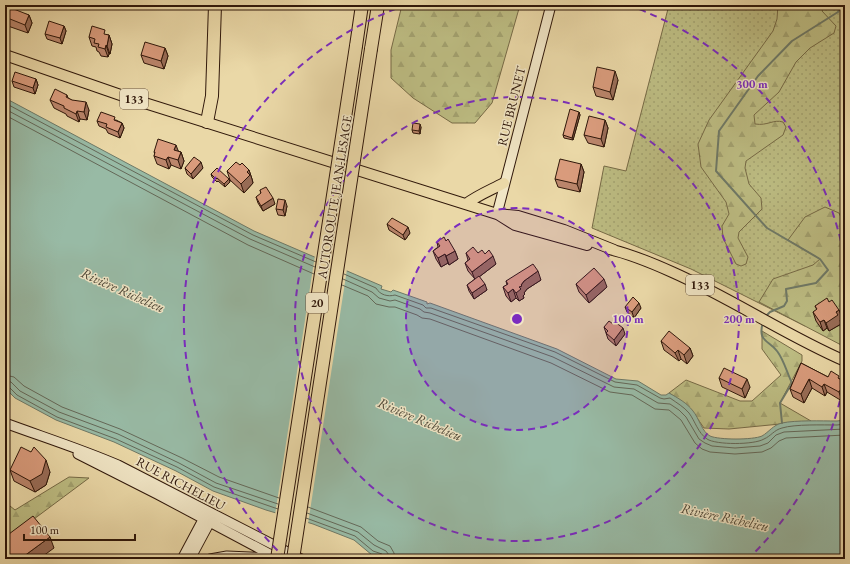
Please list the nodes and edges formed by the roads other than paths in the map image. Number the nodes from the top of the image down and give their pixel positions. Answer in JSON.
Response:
{"nodes":[{"id":1,"x":215,"y":5,"type":"edge"},
{"id":2,"x":362,"y":5,"type":"edge"},
{"id":3,"x":378,"y":5,"type":"edge"},
{"id":4,"x":551,"y":5,"type":"edge"},
{"id":5,"x":5,"y":55,"type":"edge"},
{"id":6,"x":207,"y":122,"type":"junction"},
{"id":7,"x":504,"y":183,"type":"junction"},
{"id":8,"x":466,"y":204,"type":"junction"},
{"id":9,"x":497,"y":214,"type":"junction"},
{"id":10,"x":845,"y":361,"type":"edge"},
{"id":11,"x":5,"y":423,"type":"edge"},
{"id":12,"x":209,"y":517,"type":"junction"},
{"id":13,"x":182,"y":559,"type":"edge"},
{"id":14,"x":190,"y":559,"type":"edge"},
{"id":15,"x":210,"y":559,"type":"edge"},
{"id":16,"x":278,"y":559,"type":"edge"},
{"id":17,"x":293,"y":559,"type":"edge"},
{"id":18,"x":301,"y":559,"type":"edge"}],
"edges":[{"from":1,"to":6,"type":"highway"},
{"from":2,"to":16,"type":"highway","name":"AUTOROUTE JEAN-LESAGE","number":"20","bridge":true},
{"from":3,"to":17,"type":"highway","name":"AUTOROUTE JEAN-LESAGE","number":"20","bridge":true},
{"from":4,"to":7,"type":"main road","name":"RUE BRUNET"},
{"from":5,"to":6,"type":"main road","number":"133"},
{"from":6,"to":8,"type":"main road","number":"133"},
{"from":7,"to":8,"type":"main road"},
{"from":7,"to":9,"type":"main road","name":"RUE BRUNET"},
{"from":8,"to":9,"type":"main road","number":"133"},
{"from":9,"to":10,"type":"main road","number":"133"},
{"from":11,"to":12,"type":"main road","name":"RUE RICHELIEU"},
{"from":12,"to":13,"type":"main road"},
{"from":12,"to":14,"type":"main road"},
{"from":12,"to":16,"type":"main road","name":"RUE RICHELIEU"},
{"from":12,"to":18,"type":"main road","name":"RUE RICHELIEU"},
{"from":15,"to":16,"type":"main road"}]}
